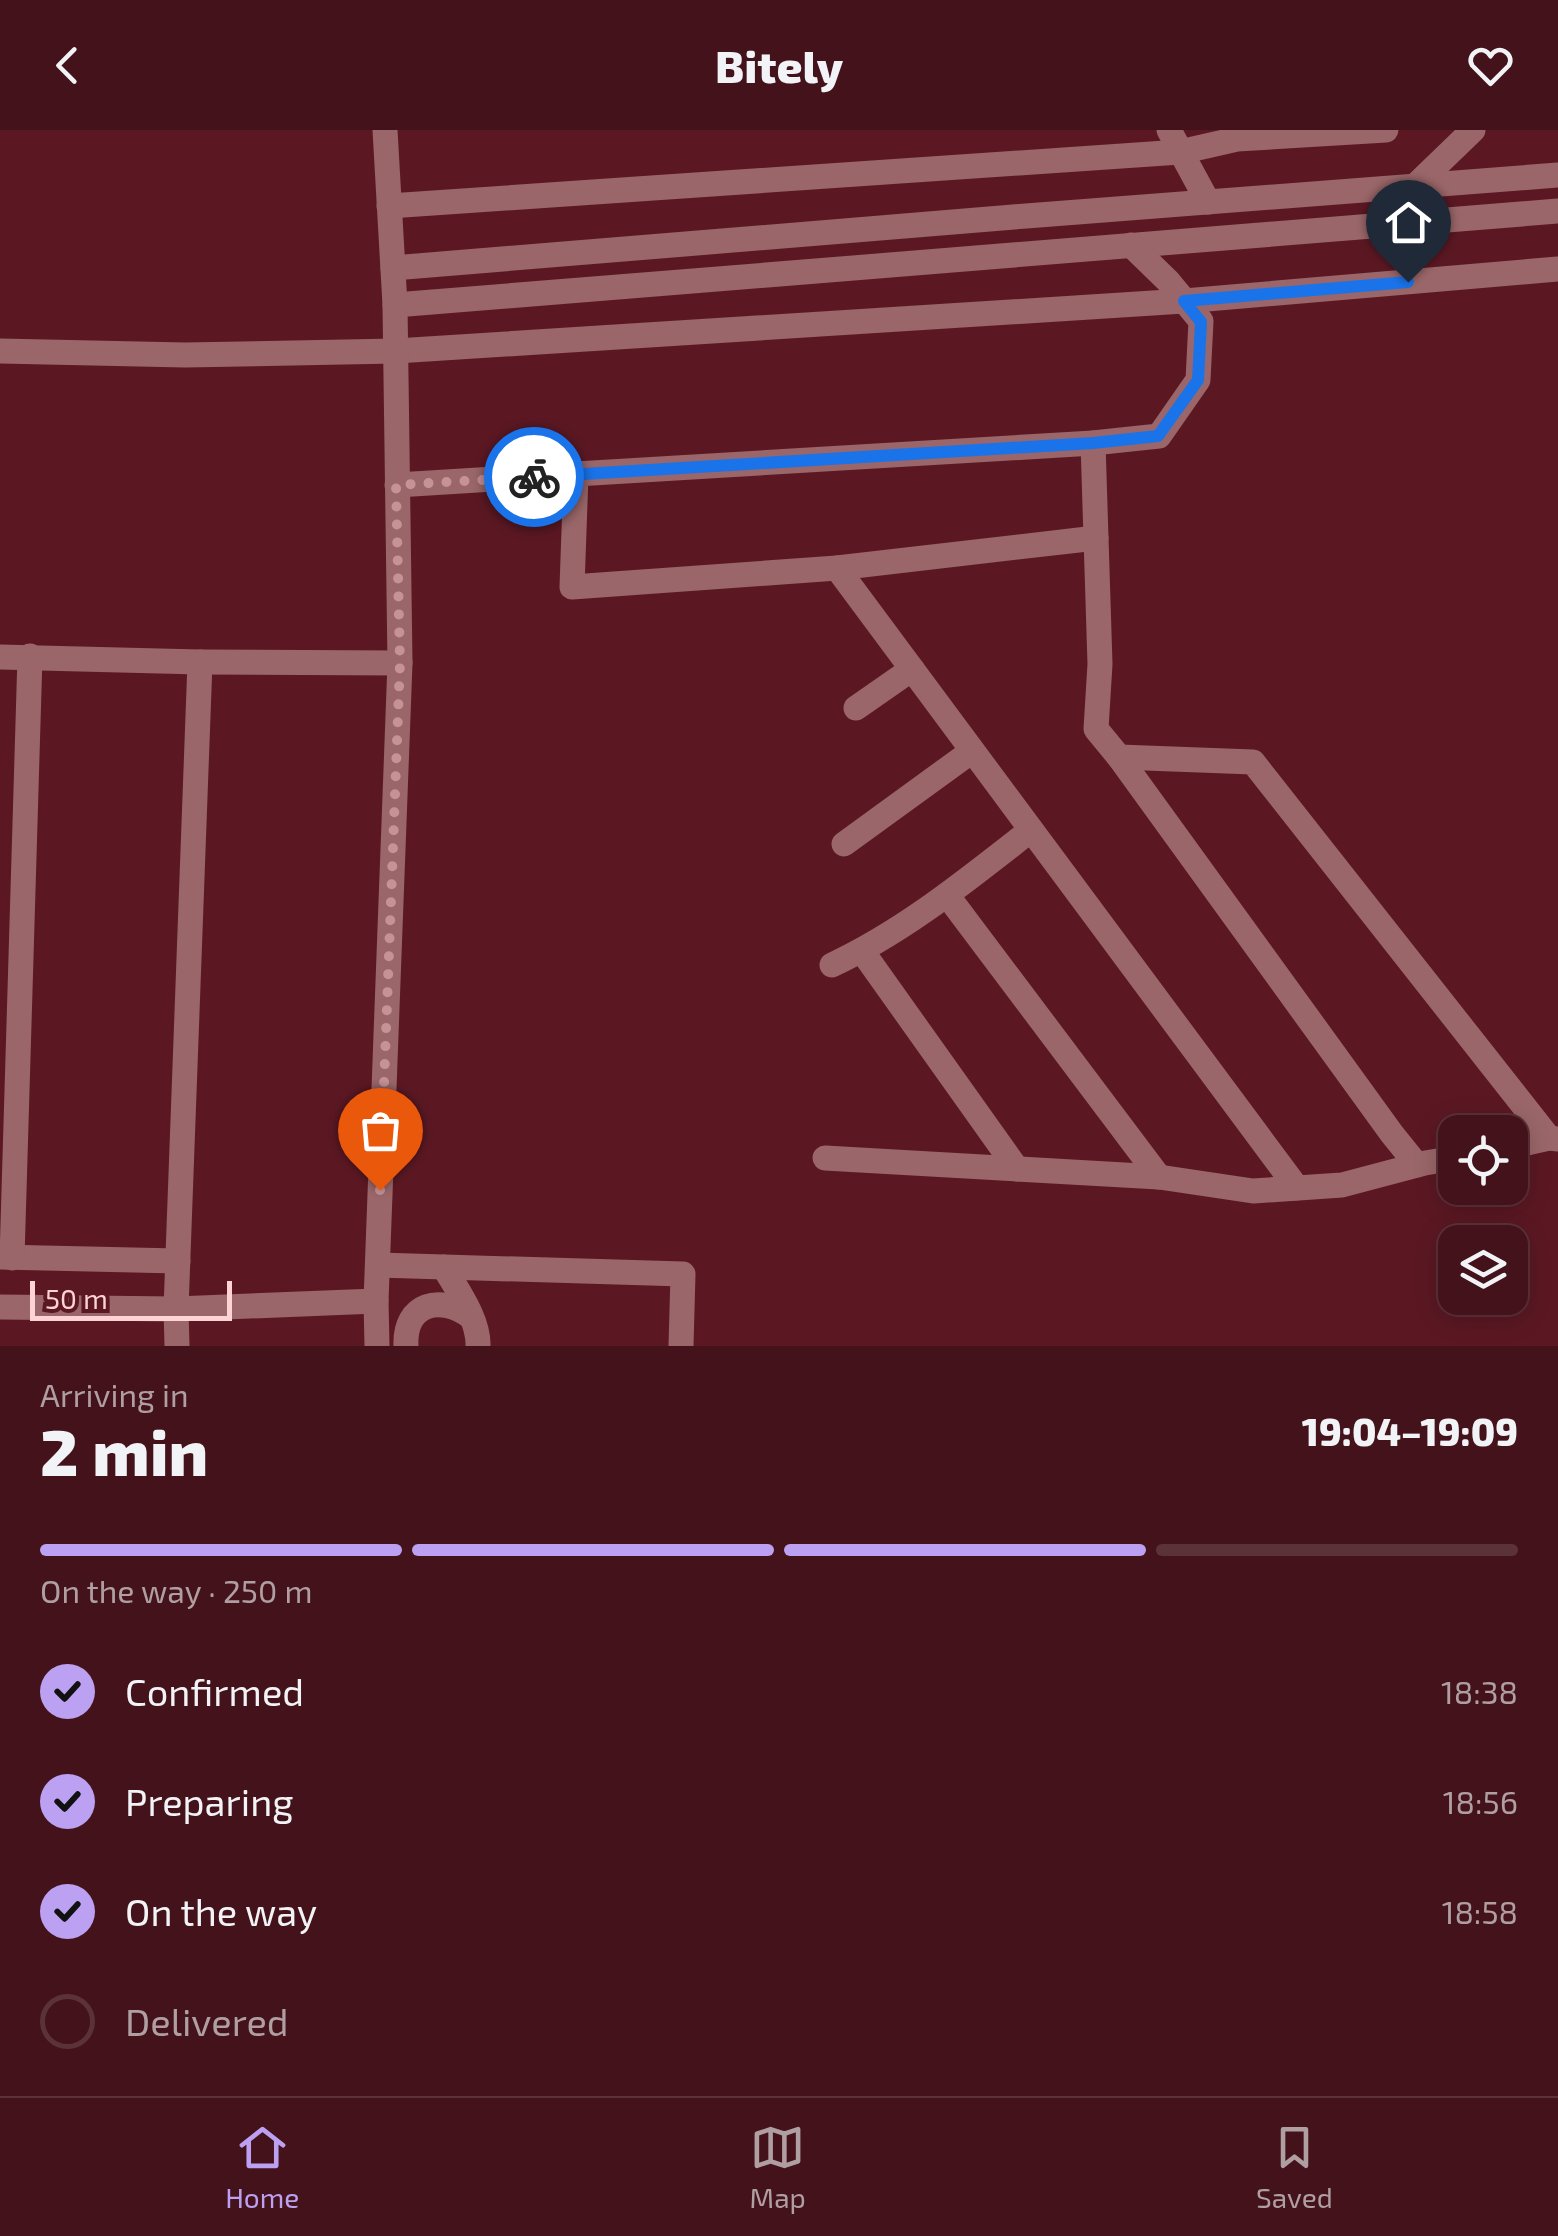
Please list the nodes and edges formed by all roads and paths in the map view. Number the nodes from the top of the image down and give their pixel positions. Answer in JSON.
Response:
{"nodes":[{"id":1,"x":385,"y":130,"type":"edge"},
{"id":2,"x":1386,"y":130,"type":"edge"},
{"id":3,"x":1473,"y":130,"type":"edge"},
{"id":4,"x":1174,"y":141,"type":"edge"},
{"id":5,"x":1558,"y":175,"type":"edge"},
{"id":6,"x":1415,"y":186,"type":"junction"},
{"id":7,"x":1208,"y":202,"type":"junction"},
{"id":8,"x":389,"y":206,"type":"junction"},
{"id":9,"x":1558,"y":211,"type":"edge"},
{"id":10,"x":1130,"y":245,"type":"junction"},
{"id":11,"x":393,"y":268,"type":"junction"},
{"id":12,"x":1558,"y":269,"type":"edge"},
{"id":13,"x":1184,"y":301,"type":"junction"},
{"id":14,"x":395,"y":304,"type":"junction"},
{"id":15,"x":0,"y":351,"type":"edge"},
{"id":16,"x":396,"y":352,"type":"junction"},
{"id":17,"x":1093,"y":443,"type":"junction"},
{"id":18,"x":576,"y":474,"type":"junction"},
{"id":19,"x":396,"y":485,"type":"junction"},
{"id":20,"x":1096,"y":538,"type":"junction"},
{"id":21,"x":837,"y":568,"type":"junction"},
{"id":22,"x":30,"y":656,"type":"junction"},
{"id":23,"x":0,"y":657,"type":"edge"},
{"id":24,"x":200,"y":662,"type":"junction"},
{"id":25,"x":400,"y":663,"type":"junction"},
{"id":26,"x":912,"y":669,"type":"junction"},
{"id":27,"x":856,"y":708,"type":"dead end"},
{"id":28,"x":972,"y":751,"type":"junction"},
{"id":29,"x":1119,"y":758,"type":"junction"},
{"id":30,"x":1031,"y":830,"type":"junction"},
{"id":31,"x":844,"y":844,"type":"dead end"},
{"id":32,"x":948,"y":895,"type":"junction"},
{"id":33,"x":862,"y":951,"type":"junction"},
{"id":34,"x":832,"y":965,"type":"dead end"},
{"id":35,"x":1553,"y":1138,"type":"edge"},
{"id":36,"x":1528,"y":1144,"type":"edge"},
{"id":37,"x":825,"y":1158,"type":"dead end"},
{"id":38,"x":1438,"y":1161,"type":"edge"},
{"id":39,"x":1417,"y":1165,"type":"junction"},
{"id":40,"x":1017,"y":1169,"type":"junction"},
{"id":41,"x":1159,"y":1177,"type":"junction"},
{"id":42,"x":1296,"y":1188,"type":"junction"},
{"id":43,"x":6,"y":1258,"type":"edge"},
{"id":44,"x":178,"y":1261,"type":"junction"},
{"id":45,"x":378,"y":1265,"type":"junction"},
{"id":46,"x":444,"y":1267,"type":"junction"},
{"id":47,"x":376,"y":1301,"type":"junction"},
{"id":48,"x":0,"y":1307,"type":"edge"},
{"id":49,"x":176,"y":1308,"type":"junction"},
{"id":50,"x":472,"y":1318,"type":"junction"},
{"id":51,"x":177,"y":1346,"type":"edge"},
{"id":52,"x":377,"y":1346,"type":"edge"},
{"id":53,"x":406,"y":1346,"type":"edge"},
{"id":54,"x":478,"y":1346,"type":"edge"},
{"id":55,"x":681,"y":1346,"type":"edge"}],
"edges":[{"from":1,"to":8,"type":"street"},
{"from":2,"to":4,"type":"street"},
{"from":3,"to":6,"type":"street"},
{"from":4,"to":7,"type":"street"},
{"from":4,"to":8,"type":"street"},
{"from":5,"to":6,"type":"street"},
{"from":6,"to":7,"type":"street"},
{"from":7,"to":11,"type":"street"},
{"from":8,"to":11,"type":"street"},
{"from":9,"to":10,"type":"street"},
{"from":10,"to":13,"type":"street"},
{"from":10,"to":14,"type":"street"},
{"from":11,"to":14,"type":"street"},
{"from":12,"to":13,"type":"street"},
{"from":13,"to":16,"type":"street"},
{"from":13,"to":17,"type":"street"},
{"from":14,"to":16,"type":"street"},
{"from":15,"to":16,"type":"street"},
{"from":16,"to":19,"type":"street"},
{"from":17,"to":18,"type":"street"},
{"from":17,"to":20,"type":"street"},
{"from":18,"to":19,"type":"street"},
{"from":18,"to":21,"type":"street"},
{"from":19,"to":25,"type":"street"},
{"from":20,"to":21,"type":"street"},
{"from":20,"to":29,"type":"street"},
{"from":21,"to":26,"type":"street"},
{"from":22,"to":23,"type":"street"},
{"from":22,"to":24,"type":"street"},
{"from":22,"to":43,"type":"street"},
{"from":24,"to":25,"type":"street"},
{"from":24,"to":44,"type":"street"},
{"from":25,"to":45,"type":"street"},
{"from":26,"to":27,"type":"street"},
{"from":26,"to":28,"type":"street"},
{"from":28,"to":30,"type":"street"},
{"from":28,"to":31,"type":"street"},
{"from":29,"to":35,"type":"street"},
{"from":29,"to":39,"type":"street"},
{"from":30,"to":32,"type":"street"},
{"from":30,"to":42,"type":"street"},
{"from":32,"to":33,"type":"street"},
{"from":32,"to":41,"type":"street"},
{"from":33,"to":34,"type":"street"},
{"from":33,"to":40,"type":"street"},
{"from":35,"to":36,"type":"street"},
{"from":37,"to":40,"type":"street"},
{"from":38,"to":39,"type":"street"},
{"from":39,"to":42,"type":"street"},
{"from":40,"to":41,"type":"street"},
{"from":41,"to":42,"type":"street"},
{"from":43,"to":44,"type":"street"},
{"from":44,"to":49,"type":"street"},
{"from":45,"to":46,"type":"street"},
{"from":45,"to":47,"type":"street"},
{"from":46,"to":50,"type":"street"},
{"from":46,"to":55,"type":"street"},
{"from":47,"to":49,"type":"street"},
{"from":47,"to":52,"type":"street"},
{"from":48,"to":49,"type":"street"},
{"from":49,"to":51,"type":"street"},
{"from":50,"to":53,"type":"street"},
{"from":50,"to":54,"type":"street"}]}
